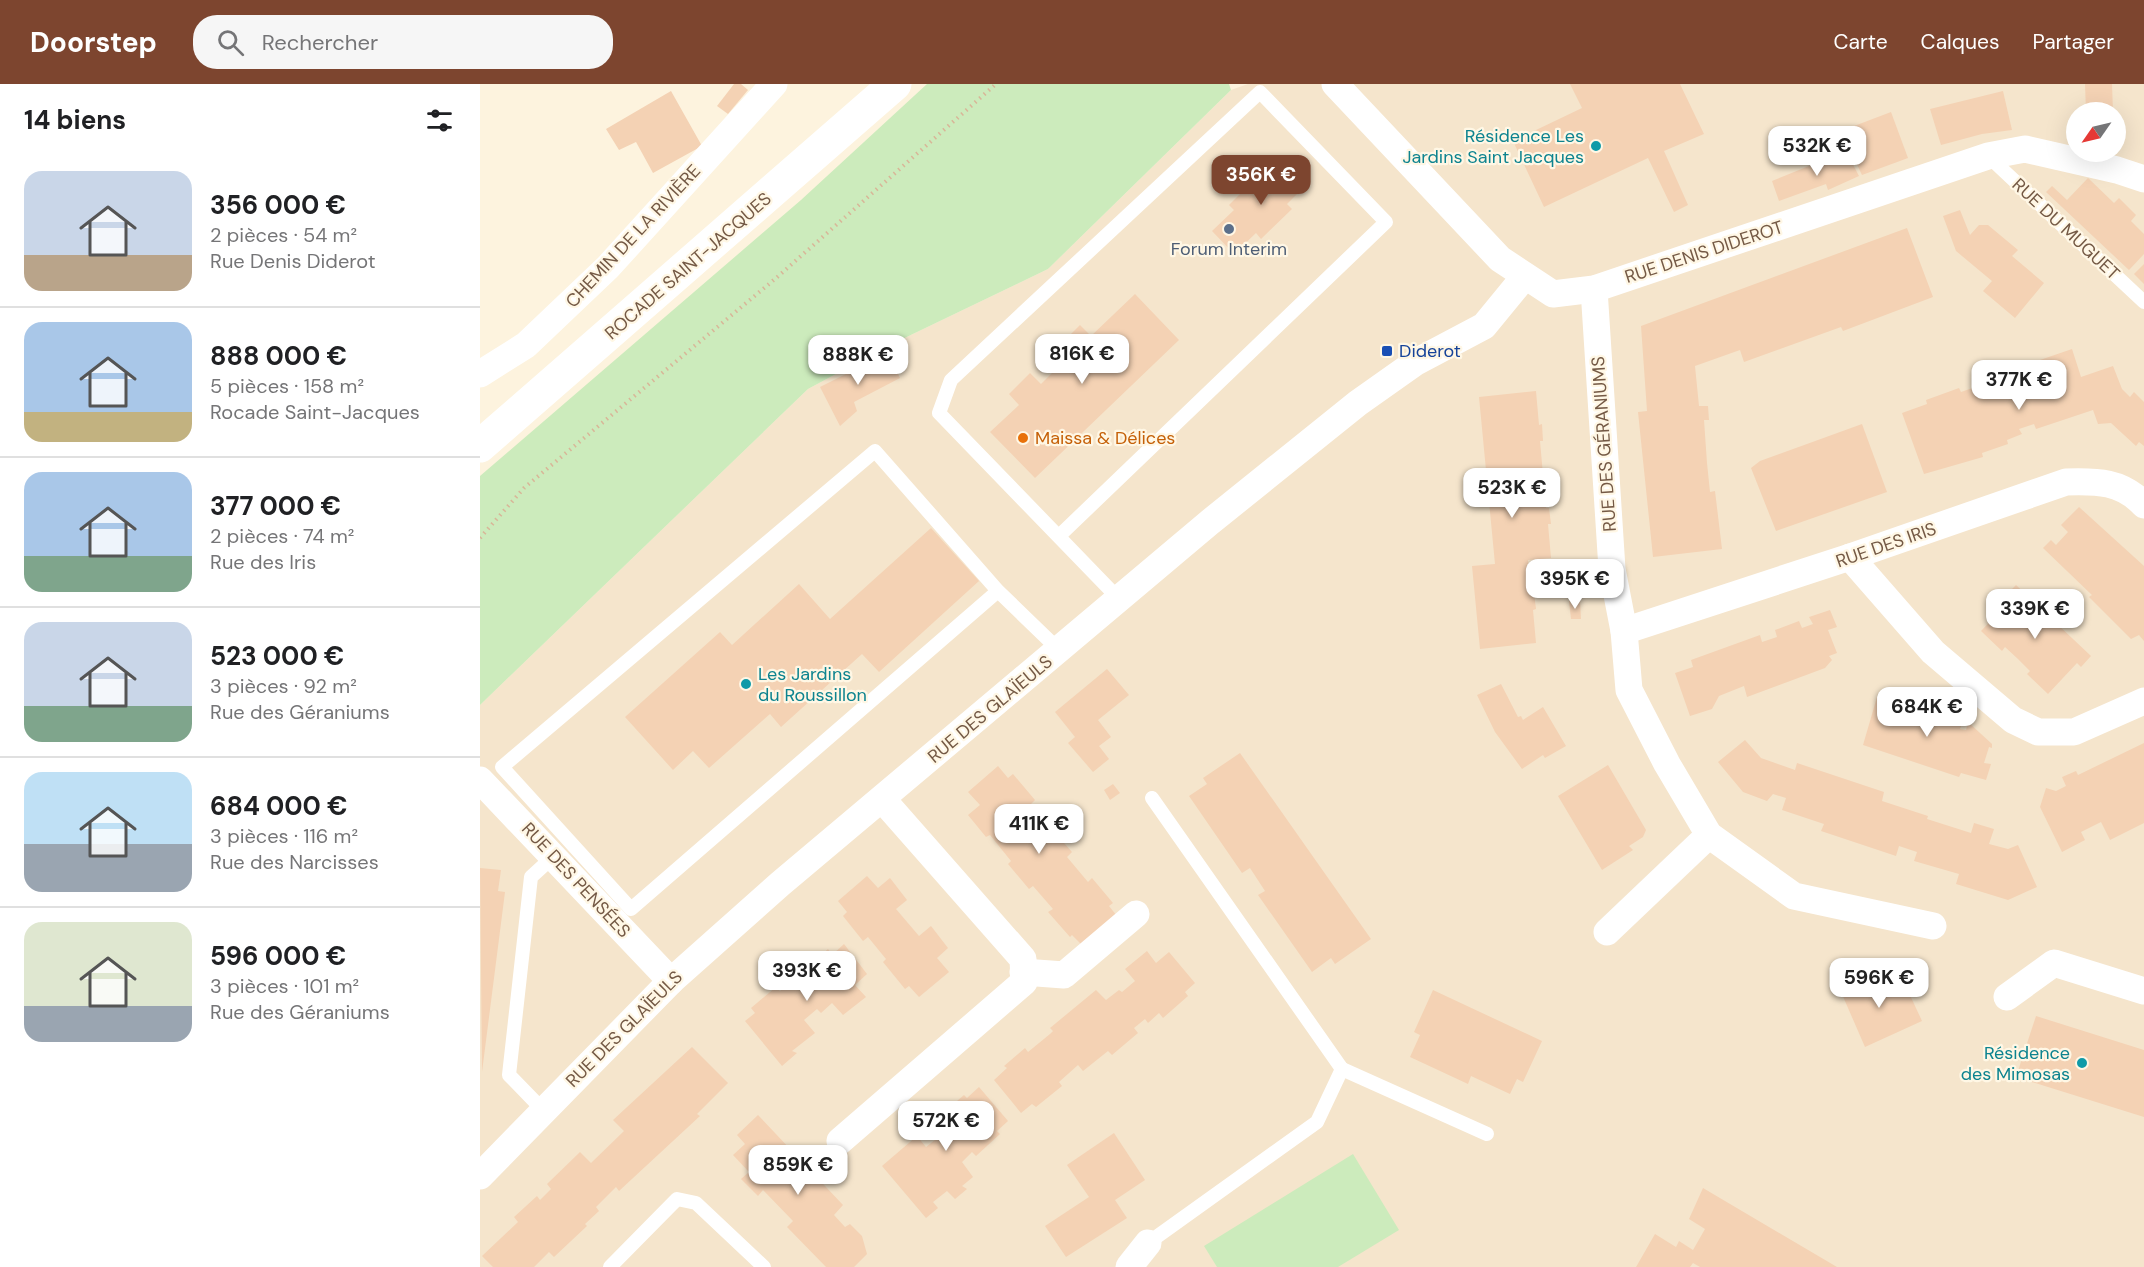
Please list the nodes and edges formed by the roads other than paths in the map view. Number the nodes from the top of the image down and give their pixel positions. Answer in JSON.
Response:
{"nodes":[{"id":1,"x":774,"y":84,"type":"edge"},
{"id":2,"x":895,"y":84,"type":"edge"},
{"id":3,"x":1335,"y":84,"type":"edge"},
{"id":4,"x":1264,"y":88,"type":"edge"},
{"id":5,"x":1988,"y":156,"type":"junction"},
{"id":6,"x":2144,"y":180,"type":"edge"},
{"id":7,"x":1526,"y":276,"type":"junction"},
{"id":8,"x":1593,"y":289,"type":"junction"},
{"id":9,"x":2144,"y":302,"type":"edge"},
{"id":10,"x":480,"y":374,"type":"edge"},
{"id":11,"x":480,"y":446,"type":"edge"},
{"id":12,"x":2144,"y":505,"type":"edge"},
{"id":13,"x":1059,"y":536,"type":"junction"},
{"id":14,"x":1850,"y":557,"type":"junction"},
{"id":15,"x":998,"y":591,"type":"junction"},
{"id":16,"x":1119,"y":599,"type":"junction"},
{"id":17,"x":1624,"y":631,"type":"junction"},
{"id":18,"x":1059,"y":650,"type":"junction"},
{"id":19,"x":2144,"y":701,"type":"edge"},
{"id":20,"x":480,"y":780,"type":"edge"},
{"id":21,"x":1152,"y":798,"type":"dead end"},
{"id":22,"x":883,"y":800,"type":"junction"},
{"id":23,"x":1709,"y":835,"type":"junction"},
{"id":24,"x":554,"y":856,"type":"junction"},
{"id":25,"x":1136,"y":914,"type":"dead end"},
{"id":26,"x":1933,"y":926,"type":"dead end"},
{"id":27,"x":1607,"y":932,"type":"dead end"},
{"id":28,"x":1023,"y":972,"type":"junction"},
{"id":29,"x":671,"y":981,"type":"junction"},
{"id":30,"x":2144,"y":991,"type":"edge"},
{"id":31,"x":2007,"y":997,"type":"dead end"},
{"id":32,"x":1342,"y":1069,"type":"junction"},
{"id":33,"x":543,"y":1110,"type":"junction"},
{"id":34,"x":1487,"y":1134,"type":"dead end"},
{"id":35,"x":840,"y":1141,"type":"dead end"},
{"id":36,"x":480,"y":1176,"type":"edge"},
{"id":37,"x":1148,"y":1243,"type":"joint"},
{"id":38,"x":610,"y":1267,"type":"edge"},
{"id":39,"x":764,"y":1267,"type":"edge"},
{"id":40,"x":1129,"y":1267,"type":"edge"}],
"edges":[{"from":1,"to":10,"type":"street","name":"CHEMIN DE LA RIVIÈRE"},
{"from":2,"to":11,"type":"main road","name":"ROCADE SAINT-JACQUES"},
{"from":3,"to":7,"type":"street","name":"RUE DENIS DIDEROT"},
{"from":4,"to":13,"type":"lane"},
{"from":4,"to":13,"type":"lane"},
{"from":5,"to":6,"type":"street","name":"RUE DENIS DIDEROT"},
{"from":5,"to":8,"type":"street","name":"RUE DENIS DIDEROT"},
{"from":5,"to":9,"type":"lane","name":"RUE DU MUGUET"},
{"from":7,"to":8,"type":"street","name":"RUE DENIS DIDEROT"},
{"from":7,"to":16,"type":"street","name":"RUE DES GLAÏEULS"},
{"from":8,"to":17,"type":"street","name":"RUE DES GÉRANIUMS"},
{"from":12,"to":14,"type":"street","name":"RUE DES IRIS"},
{"from":13,"to":16,"type":"lane"},
{"from":14,"to":17,"type":"street","name":"RUE DES IRIS"},
{"from":14,"to":19,"type":"street"},
{"from":15,"to":15,"type":"lane"},
{"from":15,"to":18,"type":"lane"},
{"from":16,"to":18,"type":"street","name":"RUE DES GLAÏEULS"},
{"from":17,"to":23,"type":"street","name":"RUE DES GÉRANIUMS"},
{"from":18,"to":22,"type":"street","name":"RUE DES GLAÏEULS"},
{"from":20,"to":24,"type":"street","name":"RUE DES PENSÉES"},
{"from":21,"to":32,"type":"lane"},
{"from":22,"to":28,"type":"street"},
{"from":22,"to":29,"type":"street","name":"RUE DES GLAÏEULS"},
{"from":23,"to":26,"type":"street","name":"RUE DES GÉRANIUMS"},
{"from":23,"to":27,"type":"street"},
{"from":24,"to":29,"type":"street","name":"RUE DES PENSÉES"},
{"from":24,"to":33,"type":"lane"},
{"from":25,"to":28,"type":"street"},
{"from":28,"to":35,"type":"street"},
{"from":29,"to":33,"type":"street","name":"RUE DES GLAÏEULS"},
{"from":30,"to":31,"type":"street"},
{"from":32,"to":34,"type":"lane"},
{"from":32,"to":37,"type":"lane"},
{"from":33,"to":36,"type":"street","name":"RUE DES GLAÏEULS"},
{"from":37,"to":40,"type":"street"},
{"from":38,"to":39,"type":"lane"}]}
